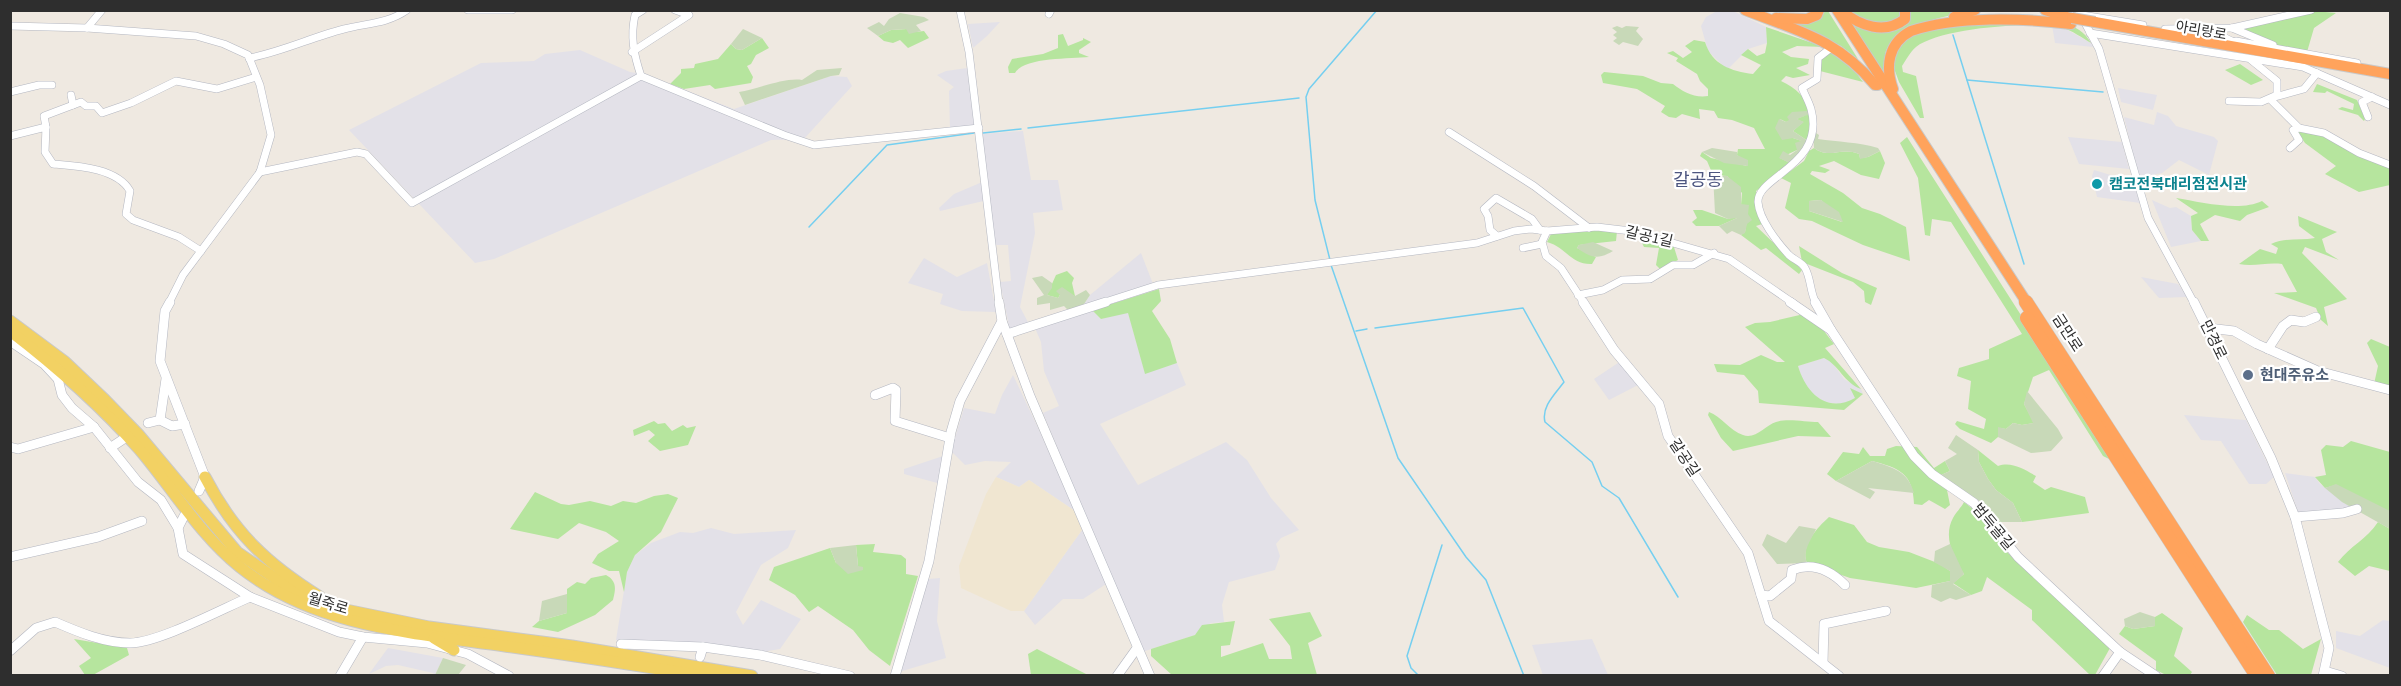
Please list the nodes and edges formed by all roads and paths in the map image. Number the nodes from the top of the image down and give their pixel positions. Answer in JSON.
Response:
{"nodes":[{"id":1,"x":102,"y":10,"type":"edge"},
{"id":2,"x":407,"y":10,"type":"edge"},
{"id":3,"x":512,"y":10,"type":"edge"},
{"id":4,"x":644,"y":10,"type":"edge"},
{"id":5,"x":675,"y":10,"type":"edge"},
{"id":6,"x":696,"y":10,"type":"edge"},
{"id":7,"x":1745,"y":10,"type":"edge"},
{"id":8,"x":1757,"y":10,"type":"edge"},
{"id":9,"x":1819,"y":10,"type":"edge"},
{"id":10,"x":1830,"y":10,"type":"edge"},
{"id":11,"x":1837,"y":10,"type":"edge"},
{"id":12,"x":1842,"y":10,"type":"edge"},
{"id":13,"x":1905,"y":10,"type":"edge"},
{"id":14,"x":1975,"y":10,"type":"edge"},
{"id":15,"x":2008,"y":10,"type":"edge"},
{"id":16,"x":2027,"y":10,"type":"edge"},
{"id":17,"x":2045,"y":10,"type":"edge"},
{"id":18,"x":2311,"y":10,"type":"edge"},
{"id":19,"x":469,"y":11,"type":"edge"},
{"id":20,"x":963,"y":11,"type":"edge"},
{"id":21,"x":689,"y":15,"type":"junction"},
{"id":22,"x":2075,"y":18,"type":"edge"},
{"id":23,"x":10,"y":26,"type":"edge"},
{"id":24,"x":2094,"y":27,"type":"junction"},
{"id":25,"x":87,"y":28,"type":"junction"},
{"id":26,"x":2232,"y":28,"type":"junction"},
{"id":27,"x":2208,"y":30,"type":"junction"},
{"id":28,"x":1908,"y":32,"type":"junction"},
{"id":29,"x":2238,"y":43,"type":"joint"},
{"id":30,"x":1831,"y":48,"type":"dead end"},
{"id":31,"x":2282,"y":50,"type":"junction"},
{"id":32,"x":632,"y":52,"type":"junction"},
{"id":33,"x":2242,"y":54,"type":"dead end"},
{"id":34,"x":249,"y":58,"type":"junction"},
{"id":35,"x":2250,"y":60,"type":"junction"},
{"id":36,"x":2391,"y":69,"type":"edge"},
{"id":37,"x":2317,"y":73,"type":"junction"},
{"id":38,"x":641,"y":76,"type":"junction"},
{"id":39,"x":2391,"y":76,"type":"edge"},
{"id":40,"x":256,"y":77,"type":"junction"},
{"id":41,"x":52,"y":85,"type":"dead end"},
{"id":42,"x":1878,"y":85,"type":"junction"},
{"id":43,"x":10,"y":92,"type":"edge"},
{"id":44,"x":71,"y":95,"type":"dead end"},
{"id":45,"x":2372,"y":97,"type":"junction"},
{"id":46,"x":2273,"y":98,"type":"junction"},
{"id":47,"x":2229,"y":100,"type":"dead end"},
{"id":48,"x":1898,"y":104,"type":"junction"},
{"id":49,"x":73,"y":105,"type":"junction"},
{"id":50,"x":2391,"y":105,"type":"edge"},
{"id":51,"x":2368,"y":117,"type":"dead end"},
{"id":52,"x":2325,"y":123,"type":"dead end"},
{"id":53,"x":46,"y":128,"type":"junction"},
{"id":54,"x":979,"y":128,"type":"junction"},
{"id":55,"x":2299,"y":128,"type":"junction"},
{"id":56,"x":2317,"y":130,"type":"junction"},
{"id":57,"x":1449,"y":132,"type":"dead end"},
{"id":58,"x":10,"y":136,"type":"edge"},
{"id":59,"x":2290,"y":148,"type":"dead end"},
{"id":60,"x":2391,"y":165,"type":"edge"},
{"id":61,"x":260,"y":172,"type":"junction"},
{"id":62,"x":1589,"y":228,"type":"junction"},
{"id":63,"x":1543,"y":230,"type":"junction"},
{"id":64,"x":1497,"y":236,"type":"junction"},
{"id":65,"x":1542,"y":244,"type":"junction"},
{"id":66,"x":1523,"y":248,"type":"dead end"},
{"id":67,"x":201,"y":251,"type":"junction"},
{"id":68,"x":1714,"y":253,"type":"junction"},
{"id":69,"x":1578,"y":295,"type":"junction"},
{"id":70,"x":2316,"y":317,"type":"dead end"},
{"id":71,"x":10,"y":321,"type":"edge"},
{"id":72,"x":1002,"y":321,"type":"junction"},
{"id":73,"x":2208,"y":328,"type":"junction"},
{"id":74,"x":1831,"y":330,"type":"junction"},
{"id":75,"x":10,"y":331,"type":"edge"},
{"id":76,"x":1007,"y":334,"type":"junction"},
{"id":77,"x":10,"y":341,"type":"edge"},
{"id":78,"x":2268,"y":349,"type":"junction"},
{"id":79,"x":166,"y":376,"type":"junction"},
{"id":80,"x":2391,"y":390,"type":"edge"},
{"id":81,"x":875,"y":395,"type":"dead end"},
{"id":82,"x":160,"y":420,"type":"junction"},
{"id":83,"x":148,"y":423,"type":"dead end"},
{"id":84,"x":184,"y":424,"type":"junction"},
{"id":85,"x":94,"y":428,"type":"junction"},
{"id":86,"x":950,"y":438,"type":"junction"},
{"id":87,"x":122,"y":440,"type":"dead end"},
{"id":88,"x":10,"y":447,"type":"edge"},
{"id":89,"x":110,"y":448,"type":"junction"},
{"id":90,"x":205,"y":477,"type":"junction"},
{"id":91,"x":200,"y":491,"type":"dead end"},
{"id":92,"x":2357,"y":509,"type":"dead end"},
{"id":93,"x":184,"y":516,"type":"dead end"},
{"id":94,"x":2295,"y":517,"type":"junction"},
{"id":95,"x":142,"y":521,"type":"dead end"},
{"id":96,"x":178,"y":528,"type":"junction"},
{"id":97,"x":10,"y":557,"type":"edge"},
{"id":98,"x":1845,"y":585,"type":"dead end"},
{"id":99,"x":1761,"y":594,"type":"junction"},
{"id":100,"x":250,"y":597,"type":"junction"},
{"id":101,"x":341,"y":609,"type":"junction"},
{"id":102,"x":1886,"y":611,"type":"dead end"},
{"id":103,"x":432,"y":636,"type":"junction"},
{"id":104,"x":363,"y":637,"type":"junction"},
{"id":105,"x":621,"y":644,"type":"dead end"},
{"id":106,"x":1137,"y":648,"type":"junction"},
{"id":107,"x":454,"y":650,"type":"junction"},
{"id":108,"x":10,"y":651,"type":"edge"},
{"id":109,"x":2120,"y":652,"type":"junction"},
{"id":110,"x":1823,"y":663,"type":"junction"},
{"id":111,"x":2324,"y":673,"type":"edge"},
{"id":112,"x":893,"y":674,"type":"edge"},
{"id":113,"x":340,"y":675,"type":"edge"},
{"id":114,"x":509,"y":675,"type":"edge"},
{"id":115,"x":702,"y":675,"type":"edge"},
{"id":116,"x":752,"y":675,"type":"edge"},
{"id":117,"x":850,"y":675,"type":"edge"},
{"id":118,"x":1117,"y":675,"type":"edge"},
{"id":119,"x":1150,"y":675,"type":"edge"},
{"id":120,"x":1839,"y":675,"type":"edge"},
{"id":121,"x":2103,"y":675,"type":"edge"},
{"id":122,"x":2156,"y":675,"type":"edge"},
{"id":123,"x":2257,"y":675,"type":"edge"},
{"id":124,"x":2268,"y":675,"type":"edge"},
{"id":125,"x":2342,"y":675,"type":"edge"}],
"edges":[{"from":1,"to":25,"type":"street"},
{"from":2,"to":34,"type":"street"},
{"from":3,"to":19,"type":"street"},
{"from":4,"to":32,"type":"street"},
{"from":5,"to":21,"type":"street"},
{"from":6,"to":21,"type":"street"},
{"from":7,"to":42,"type":"highway"},
{"from":8,"to":9,"type":"highway"},
{"from":10,"to":42,"type":"highway","name":"금만로"},
{"from":11,"to":48,"type":"highway","name":"금만로"},
{"from":12,"to":13,"type":"highway"},
{"from":14,"to":28,"type":"highway"},
{"from":15,"to":22,"type":"highway","name":"아리랑로"},
{"from":16,"to":22,"type":"highway","name":"아리랑로"},
{"from":17,"to":22,"type":"highway"},
{"from":18,"to":26,"type":"street"},
{"from":20,"to":54,"type":"street"},
{"from":21,"to":32,"type":"street"},
{"from":22,"to":24,"type":"highway","name":"아리랑로","bridge":true},
{"from":22,"to":27,"type":"street"},
{"from":22,"to":28,"type":"highway"},
{"from":23,"to":25,"type":"street"},
{"from":24,"to":35,"type":"street"},
{"from":24,"to":39,"type":"highway","name":"아리랑로"},
{"from":24,"to":73,"type":"street","name":"만경로"},
{"from":25,"to":34,"type":"street"},
{"from":26,"to":27,"type":"street"},
{"from":26,"to":31,"type":"street"},
{"from":27,"to":29,"type":"street"},
{"from":28,"to":48,"type":"highway"},
{"from":29,"to":31,"type":"street"},
{"from":30,"to":74,"type":"street","name":"범득골길"},
{"from":31,"to":36,"type":"street"},
{"from":32,"to":38,"type":"street"},
{"from":33,"to":35,"type":"street"},
{"from":34,"to":40,"type":"street"},
{"from":35,"to":37,"type":"street"},
{"from":35,"to":46,"type":"street"},
{"from":37,"to":45,"type":"street"},
{"from":37,"to":46,"type":"street"},
{"from":38,"to":54,"type":"street"},
{"from":38,"to":61,"type":"street"},
{"from":40,"to":49,"type":"street"},
{"from":40,"to":61,"type":"street"},
{"from":41,"to":43,"type":"street"},
{"from":42,"to":123,"type":"highway","name":"금만로"},
{"from":44,"to":49,"type":"street"},
{"from":45,"to":50,"type":"street"},
{"from":45,"to":51,"type":"street"},
{"from":46,"to":47,"type":"street"},
{"from":46,"to":55,"type":"street"},
{"from":48,"to":124,"type":"highway","name":"금만로"},
{"from":49,"to":53,"type":"street"},
{"from":52,"to":56,"type":"street"},
{"from":53,"to":58,"type":"street"},
{"from":53,"to":67,"type":"street"},
{"from":54,"to":72,"type":"street"},
{"from":55,"to":56,"type":"street"},
{"from":55,"to":59,"type":"street"},
{"from":56,"to":60,"type":"street"},
{"from":57,"to":62,"type":"street"},
{"from":61,"to":67,"type":"street"},
{"from":62,"to":63,"type":"street","name":"갈공1길"},
{"from":62,"to":68,"type":"street","name":"갈공1길"},
{"from":63,"to":64,"type":"street","name":"갈공1길"},
{"from":63,"to":64,"type":"street"},
{"from":63,"to":65,"type":"street"},
{"from":64,"to":76,"type":"street","name":"갈공1길"},
{"from":65,"to":66,"type":"street"},
{"from":65,"to":69,"type":"street","name":"갈공길"},
{"from":67,"to":79,"type":"street"},
{"from":68,"to":69,"type":"street"},
{"from":68,"to":74,"type":"street","name":"갈공1길"},
{"from":69,"to":99,"type":"street","name":"갈공길"},
{"from":70,"to":78,"type":"street"},
{"from":71,"to":101,"type":"main road","name":"월죽로"},
{"from":72,"to":76,"type":"street"},
{"from":72,"to":86,"type":"street"},
{"from":73,"to":78,"type":"street"},
{"from":73,"to":94,"type":"street","name":"만경로"},
{"from":74,"to":109,"type":"street","name":"범득골길"},
{"from":75,"to":103,"type":"main road","name":"월죽로"},
{"from":76,"to":106,"type":"street"},
{"from":77,"to":85,"type":"street"},
{"from":78,"to":80,"type":"street"},
{"from":79,"to":82,"type":"street"},
{"from":79,"to":84,"type":"street"},
{"from":81,"to":86,"type":"street"},
{"from":82,"to":83,"type":"street"},
{"from":82,"to":84,"type":"street"},
{"from":84,"to":90,"type":"street"},
{"from":85,"to":88,"type":"street"},
{"from":85,"to":89,"type":"street"},
{"from":86,"to":112,"type":"street"},
{"from":87,"to":89,"type":"street"},
{"from":89,"to":96,"type":"street"},
{"from":90,"to":91,"type":"street"},
{"from":90,"to":101,"type":"main road"},
{"from":92,"to":94,"type":"street"},
{"from":93,"to":96,"type":"street"},
{"from":94,"to":111,"type":"street","name":"만경로"},
{"from":95,"to":97,"type":"street"},
{"from":96,"to":100,"type":"street"},
{"from":98,"to":99,"type":"street"},
{"from":99,"to":110,"type":"street","name":"갈공길"},
{"from":100,"to":104,"type":"street"},
{"from":100,"to":108,"type":"street"},
{"from":101,"to":116,"type":"main road","name":"월죽로"},
{"from":102,"to":110,"type":"street"},
{"from":103,"to":107,"type":"main road"},
{"from":103,"to":115,"type":"main road","name":"월죽로"},
{"from":104,"to":107,"type":"street"},
{"from":104,"to":113,"type":"street"},
{"from":105,"to":117,"type":"street"},
{"from":106,"to":118,"type":"street"},
{"from":106,"to":119,"type":"street"},
{"from":107,"to":114,"type":"street"},
{"from":109,"to":121,"type":"street"},
{"from":109,"to":122,"type":"street","name":"범득골길"},
{"from":110,"to":120,"type":"street","name":"갈공길"},
{"from":111,"to":125,"type":"street"}]}
